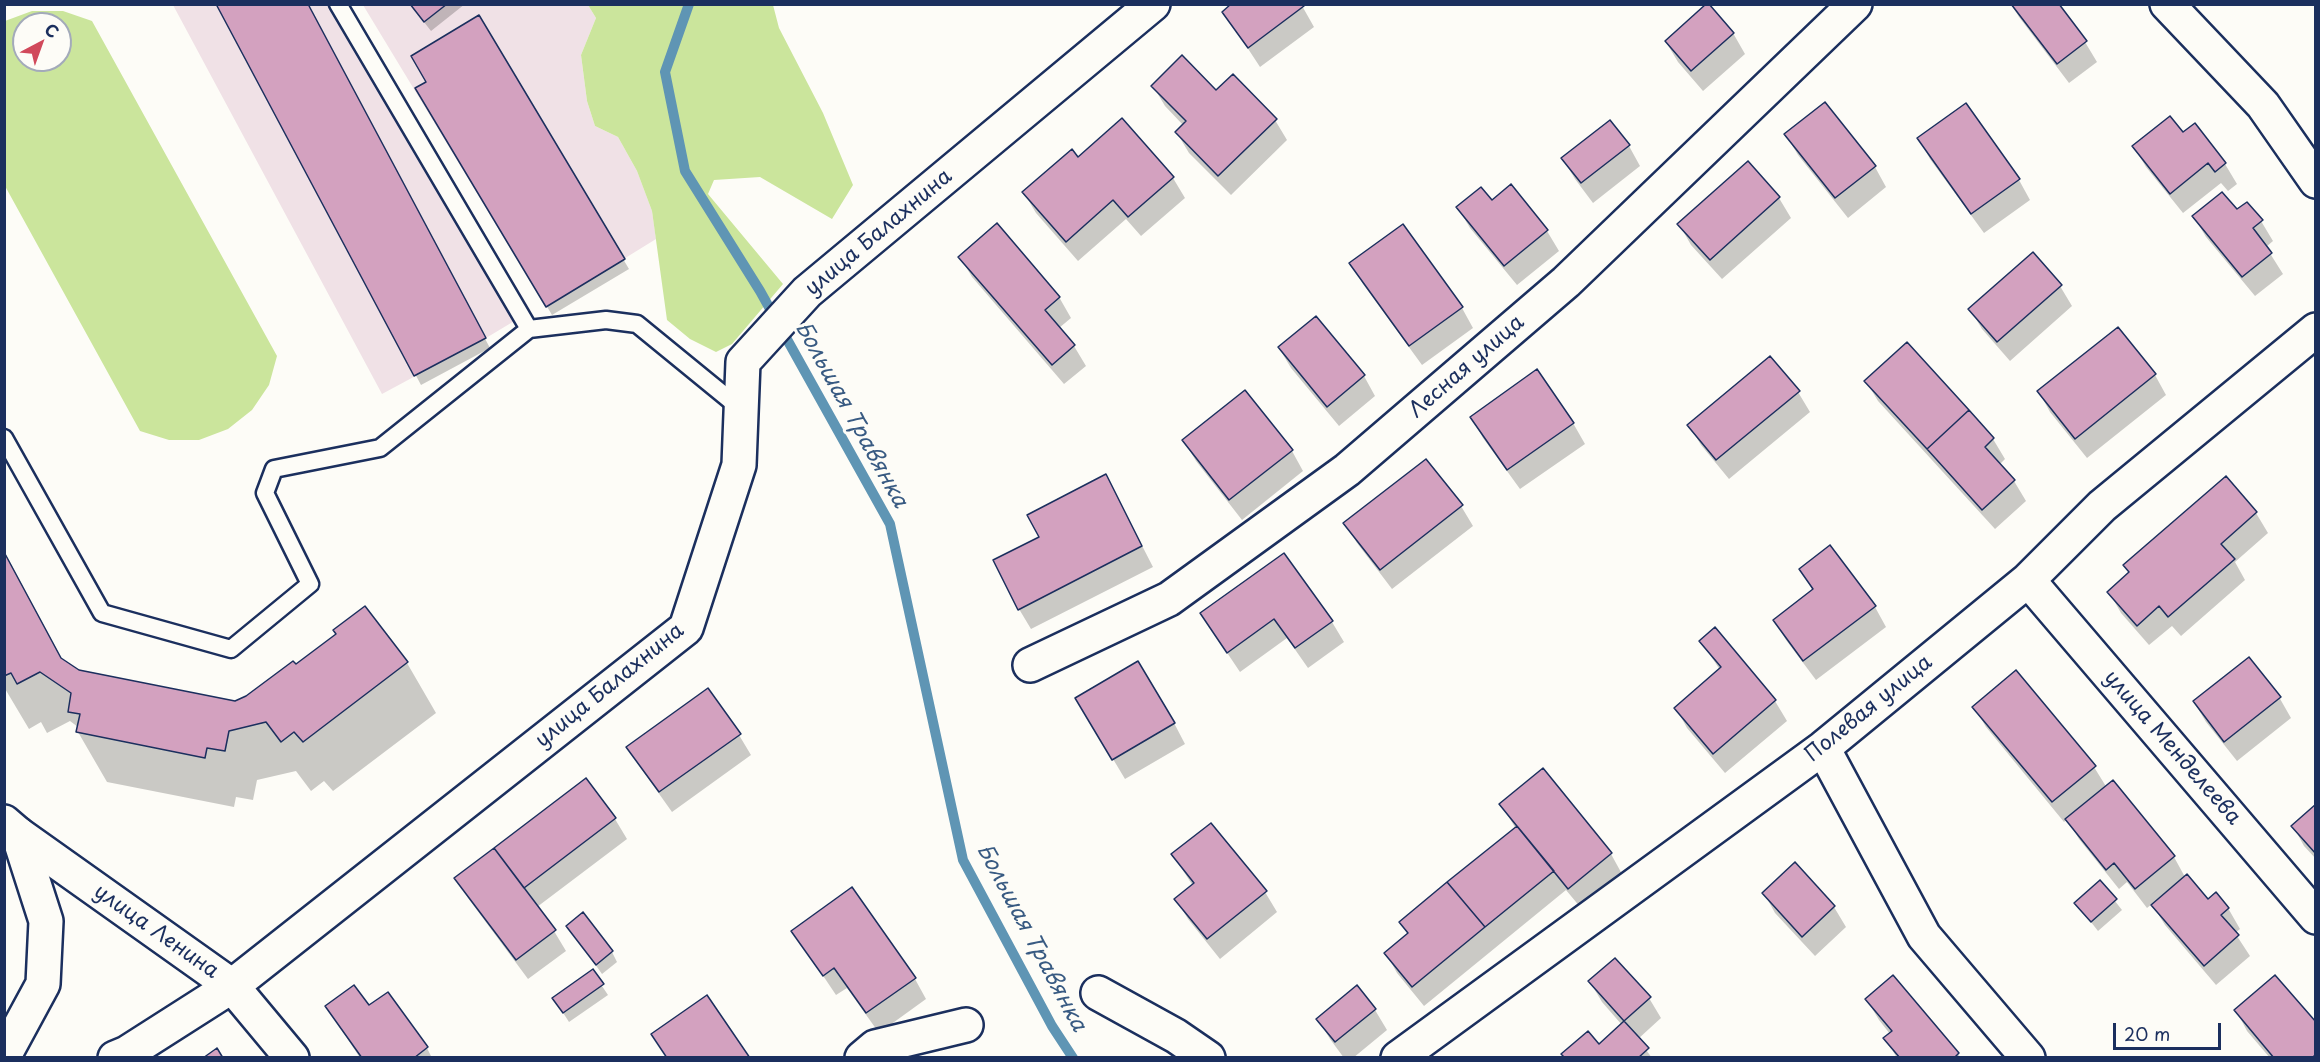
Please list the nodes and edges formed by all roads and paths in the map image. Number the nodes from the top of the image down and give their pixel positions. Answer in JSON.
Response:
{"nodes":[{"id":1,"x":338,"y":4,"type":"edge"},
{"id":2,"x":1153,"y":4,"type":"edge"},
{"id":3,"x":1855,"y":4,"type":"edge"},
{"id":4,"x":2167,"y":4,"type":"edge"},
{"id":5,"x":2316,"y":181,"type":"edge"},
{"id":6,"x":529,"y":329,"type":"junction"},
{"id":7,"x":2316,"y":330,"type":"edge"},
{"id":8,"x":741,"y":409,"type":"junction"},
{"id":9,"x":4,"y":438,"type":"edge"},
{"id":10,"x":2028,"y":580,"type":"junction"},
{"id":11,"x":1030,"y":665,"type":"dead end"},
{"id":12,"x":1823,"y":748,"type":"junction"},
{"id":13,"x":11,"y":828,"type":"edge"},
{"id":14,"x":2316,"y":917,"type":"edge"},
{"id":15,"x":232,"y":986,"type":"junction"},
{"id":16,"x":1098,"y":993,"type":"dead end"},
{"id":17,"x":966,"y":1025,"type":"dead end"},
{"id":18,"x":4,"y":1056,"type":"edge"},
{"id":19,"x":115,"y":1058,"type":"edge"},
{"id":20,"x":292,"y":1058,"type":"edge"},
{"id":21,"x":862,"y":1058,"type":"edge"},
{"id":22,"x":1208,"y":1058,"type":"edge"},
{"id":23,"x":1398,"y":1058,"type":"edge"},
{"id":24,"x":2028,"y":1058,"type":"edge"}],
"edges":[{"from":1,"to":6,"type":"lane"},
{"from":2,"to":8,"type":"street","name":"улица Балахнина"},
{"from":3,"to":11,"type":"street","name":"Лесная улица"},
{"from":4,"to":5,"type":"street"},
{"from":6,"to":8,"type":"lane"},
{"from":6,"to":9,"type":"lane"},
{"from":7,"to":10,"type":"street","name":"Полевая улица"},
{"from":8,"to":15,"type":"street","name":"улица Балахнина"},
{"from":10,"to":12,"type":"street","name":"Полевая улица"},
{"from":10,"to":14,"type":"street","name":"улица Менделеева"},
{"from":12,"to":23,"type":"street","name":"Полевая улица"},
{"from":12,"to":24,"type":"street"},
{"from":13,"to":15,"type":"street","name":"улица Ленина"},
{"from":13,"to":18,"type":"street"},
{"from":15,"to":19,"type":"street","name":"улица Балахнина"},
{"from":15,"to":20,"type":"street","name":"улица Ленина"},
{"from":16,"to":22,"type":"street"},
{"from":17,"to":21,"type":"street"}]}
